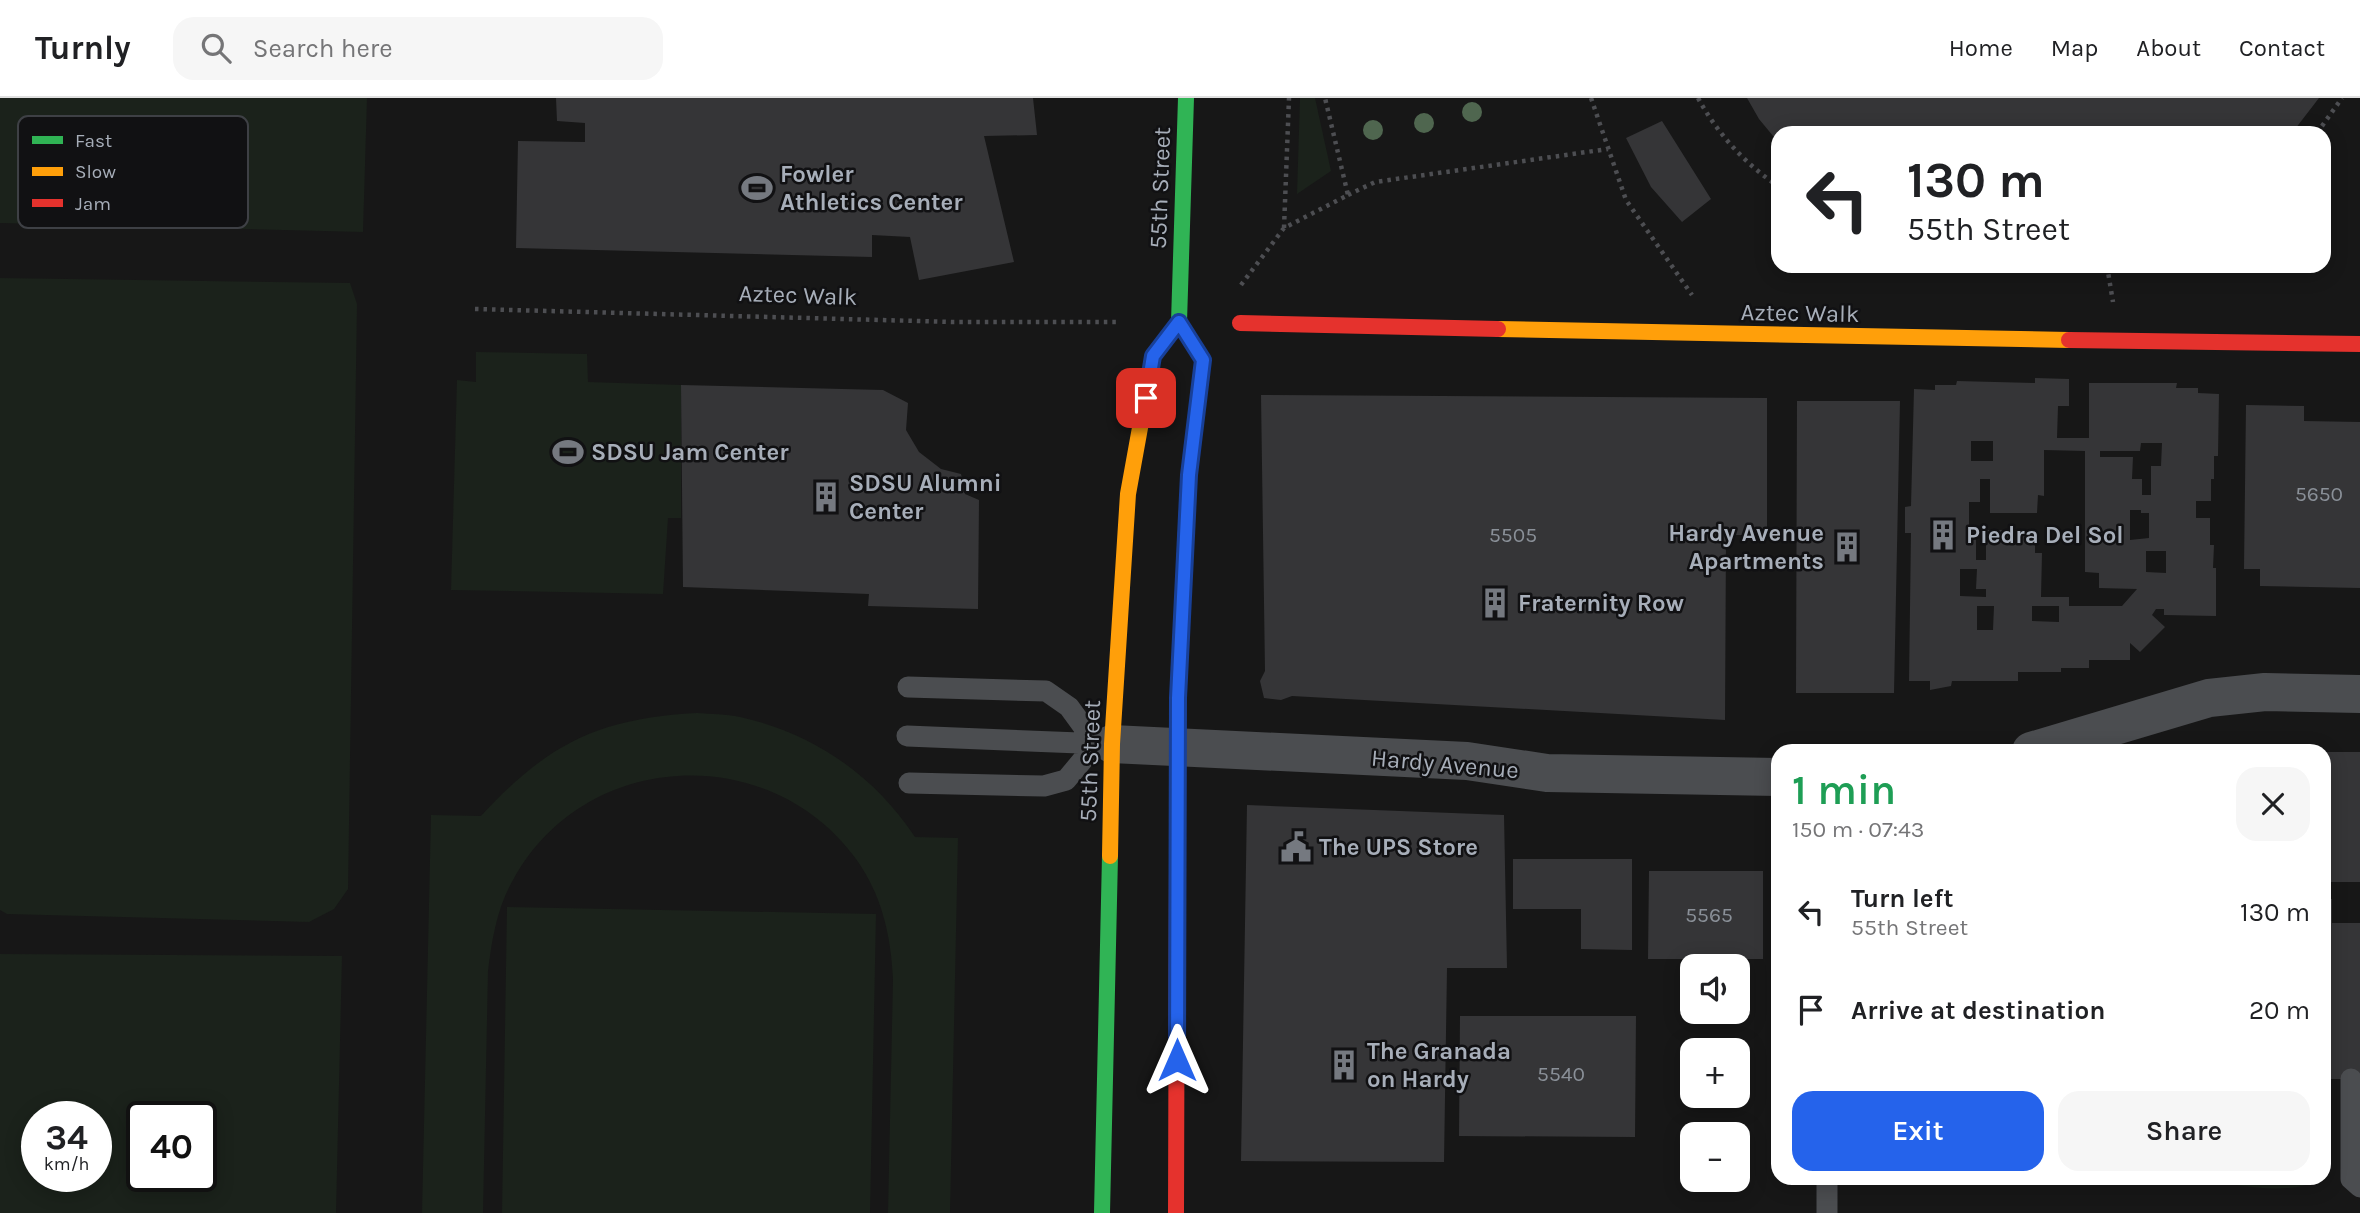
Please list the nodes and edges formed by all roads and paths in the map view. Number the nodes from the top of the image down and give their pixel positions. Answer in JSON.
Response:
{"nodes":[{"id":1,"x":1186,"y":98,"type":"edge"},
{"id":2,"x":1289,"y":98,"type":"edge"},
{"id":3,"x":1326,"y":98,"type":"edge"},
{"id":4,"x":1591,"y":98,"type":"edge"},
{"id":5,"x":1699,"y":98,"type":"edge"},
{"id":6,"x":2342,"y":98,"type":"edge"},
{"id":7,"x":2322,"y":126,"type":"edge"},
{"id":8,"x":1608,"y":149,"type":"junction"},
{"id":9,"x":1771,"y":181,"type":"edge"},
{"id":10,"x":1348,"y":195,"type":"junction"},
{"id":11,"x":1284,"y":228,"type":"junction"},
{"id":12,"x":1241,"y":285,"type":"dead end"},
{"id":13,"x":475,"y":309,"type":"dead end"},
{"id":14,"x":1119,"y":322,"type":"dead end"},
{"id":15,"x":1179,"y":322,"type":"junction"},
{"id":16,"x":1240,"y":323,"type":"dead end"},
{"id":17,"x":1722,"y":335,"type":"junction"},
{"id":18,"x":2360,"y":344,"type":"edge"},
{"id":19,"x":908,"y":687,"type":"dead end"},
{"id":20,"x":2360,"y":694,"type":"edge"},
{"id":21,"x":907,"y":736,"type":"dead end"},
{"id":22,"x":1104,"y":744,"type":"junction"},
{"id":23,"x":2055,"y":744,"type":"edge"},
{"id":24,"x":1178,"y":747,"type":"junction"},
{"id":25,"x":1771,"y":778,"type":"edge"},
{"id":26,"x":909,"y":783,"type":"dead end"},
{"id":27,"x":2351,"y":1079,"type":"dead end"},
{"id":28,"x":1827,"y":1185,"type":"edge"},
{"id":29,"x":2360,"y":1187,"type":"edge"},
{"id":30,"x":1102,"y":1213,"type":"edge"},
{"id":31,"x":1176,"y":1213,"type":"edge"},
{"id":32,"x":1827,"y":1213,"type":"edge"}],
"edges":[{"from":1,"to":15,"type":"street","name":"55th Street"},
{"from":2,"to":11,"type":"path"},
{"from":3,"to":10,"type":"path"},
{"from":4,"to":8,"type":"path"},
{"from":5,"to":9,"type":"path"},
{"from":6,"to":7,"type":"path"},
{"from":8,"to":10,"type":"path"},
{"from":8,"to":17,"type":"path"},
{"from":10,"to":11,"type":"path"},
{"from":11,"to":12,"type":"path"},
{"from":13,"to":14,"type":"path","name":"Aztec Walk"},
{"from":15,"to":22,"type":"street","name":"55th Street"},
{"from":15,"to":24,"type":"street"},
{"from":16,"to":17,"type":"street","name":"Aztec Walk"},
{"from":17,"to":18,"type":"street","name":"Aztec Walk"},
{"from":19,"to":22,"type":"lane"},
{"from":20,"to":23,"type":"street"},
{"from":21,"to":22,"type":"lane"},
{"from":22,"to":24,"type":"street","name":"Hardy Avenue"},
{"from":22,"to":26,"type":"lane"},
{"from":22,"to":30,"type":"street","name":"55th Street"},
{"from":24,"to":25,"type":"street","name":"Hardy Avenue"},
{"from":24,"to":31,"type":"street"},
{"from":27,"to":29,"type":"lane"},
{"from":28,"to":32,"type":"lane"}]}
